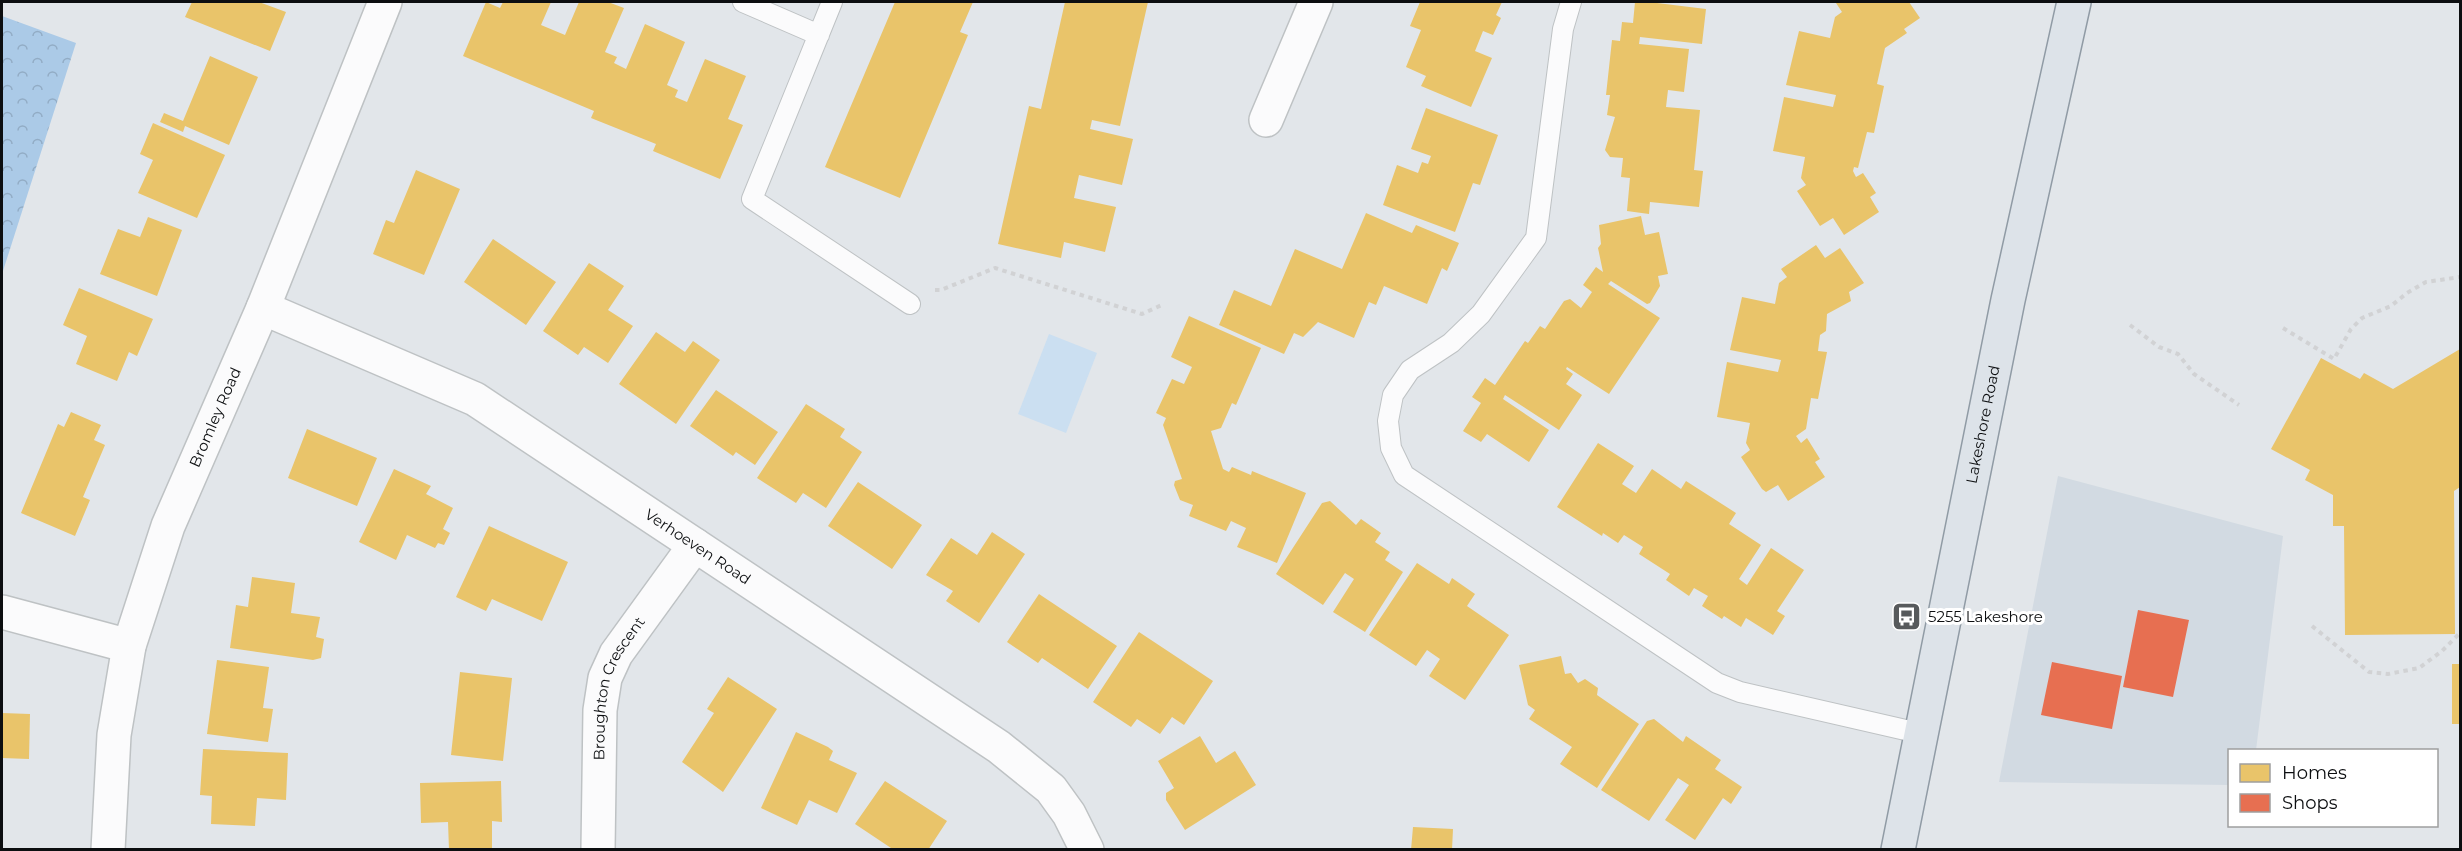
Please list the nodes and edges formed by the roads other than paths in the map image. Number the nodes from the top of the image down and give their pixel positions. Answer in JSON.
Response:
{"nodes":[{"id":1,"x":385,"y":2,"type":"edge"},
{"id":2,"x":743,"y":2,"type":"edge"},
{"id":3,"x":832,"y":2,"type":"edge"},
{"id":4,"x":1316,"y":2,"type":"edge"},
{"id":5,"x":1571,"y":2,"type":"edge"},
{"id":6,"x":2074,"y":2,"type":"edge"},
{"id":7,"x":819,"y":35,"type":"junction"},
{"id":8,"x":1266,"y":120,"type":"dead end"},
{"id":9,"x":910,"y":304,"type":"road end"},
{"id":10,"x":263,"y":308,"type":"junction"},
{"id":11,"x":695,"y":545,"type":"junction"},
{"id":12,"x":2,"y":612,"type":"edge"},
{"id":13,"x":129,"y":646,"type":"junction"},
{"id":14,"x":1923,"y":734,"type":"junction"},
{"id":15,"x":108,"y":849,"type":"edge"},
{"id":16,"x":598,"y":849,"type":"edge"},
{"id":17,"x":1087,"y":849,"type":"edge"},
{"id":18,"x":1898,"y":849,"type":"edge"}],
"edges":[{"from":1,"to":10,"type":"street","name":"Bromley Road"},
{"from":2,"to":7,"type":"lane"},
{"from":3,"to":7,"type":"lane"},
{"from":4,"to":8,"type":"street"},
{"from":5,"to":14,"type":"lane"},
{"from":6,"to":14,"type":"main road","name":"Lakeshore Road"},
{"from":7,"to":9,"type":"lane"},
{"from":10,"to":11,"type":"street","name":"Verhoeven Road"},
{"from":10,"to":13,"type":"street","name":"Bromley Road"},
{"from":11,"to":16,"type":"street","name":"Broughton Crescent"},
{"from":11,"to":17,"type":"street","name":"Verhoeven Road"},
{"from":12,"to":13,"type":"street"},
{"from":13,"to":15,"type":"street","name":"Bromley Road"},
{"from":14,"to":18,"type":"main road","name":"Lakeshore Road"}]}
